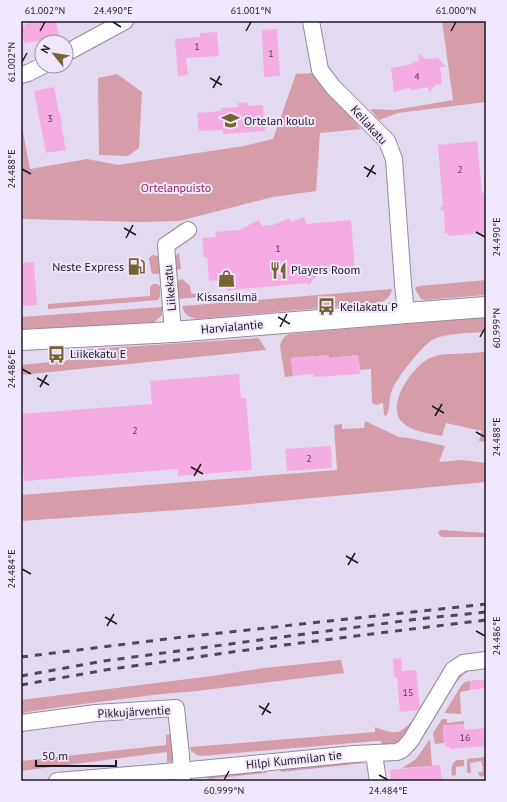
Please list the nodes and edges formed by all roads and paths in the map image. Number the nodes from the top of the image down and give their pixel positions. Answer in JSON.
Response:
{"nodes":[{"id":1,"x":125,"y":21,"type":"edge"},
{"id":2,"x":311,"y":21,"type":"edge"},
{"id":3,"x":74,"y":49,"type":"edge"},
{"id":4,"x":34,"y":70,"type":"edge"},
{"id":5,"x":21,"y":75,"type":"edge"},
{"id":6,"x":188,"y":230,"type":"dead end"},
{"id":7,"x":486,"y":307,"type":"edge"},
{"id":8,"x":406,"y":312,"type":"junction"},
{"id":9,"x":174,"y":332,"type":"junction"},
{"id":10,"x":50,"y":339,"type":"junction"},
{"id":11,"x":21,"y":340,"type":"edge"},
{"id":12,"x":21,"y":345,"type":"edge"},
{"id":13,"x":486,"y":660,"type":"edge"},
{"id":14,"x":21,"y":722,"type":"edge"},
{"id":15,"x":374,"y":754,"type":"junction"},
{"id":16,"x":182,"y":776,"type":"edge"},
{"id":17,"x":57,"y":781,"type":"edge"},
{"id":18,"x":378,"y":781,"type":"edge"}],
"edges":[{"from":1,"to":3,"type":"street"},
{"from":2,"to":8,"type":"street","name":"Keilakatu"},
{"from":4,"to":5,"type":"street"},
{"from":6,"to":9,"type":"street","name":"Liikekatu"},
{"from":7,"to":8,"type":"main road","name":"Harvialantie"},
{"from":8,"to":9,"type":"main road","name":"Harvialantie"},
{"from":9,"to":10,"type":"main road","name":"Harvialantie"},
{"from":10,"to":11,"type":"main road","name":"Harvialantie"},
{"from":10,"to":12,"type":"main road","name":"Harvialantie"},
{"from":13,"to":15,"type":"street","name":"Hilpi Kummilan tie"},
{"from":14,"to":16,"type":"street","name":"Pikkujärventie"},
{"from":15,"to":16,"type":"street","name":"Hilpi Kummilan tie"},
{"from":15,"to":18,"type":"street"},
{"from":16,"to":17,"type":"street","name":"Hilpi Kummilan tie"}]}
